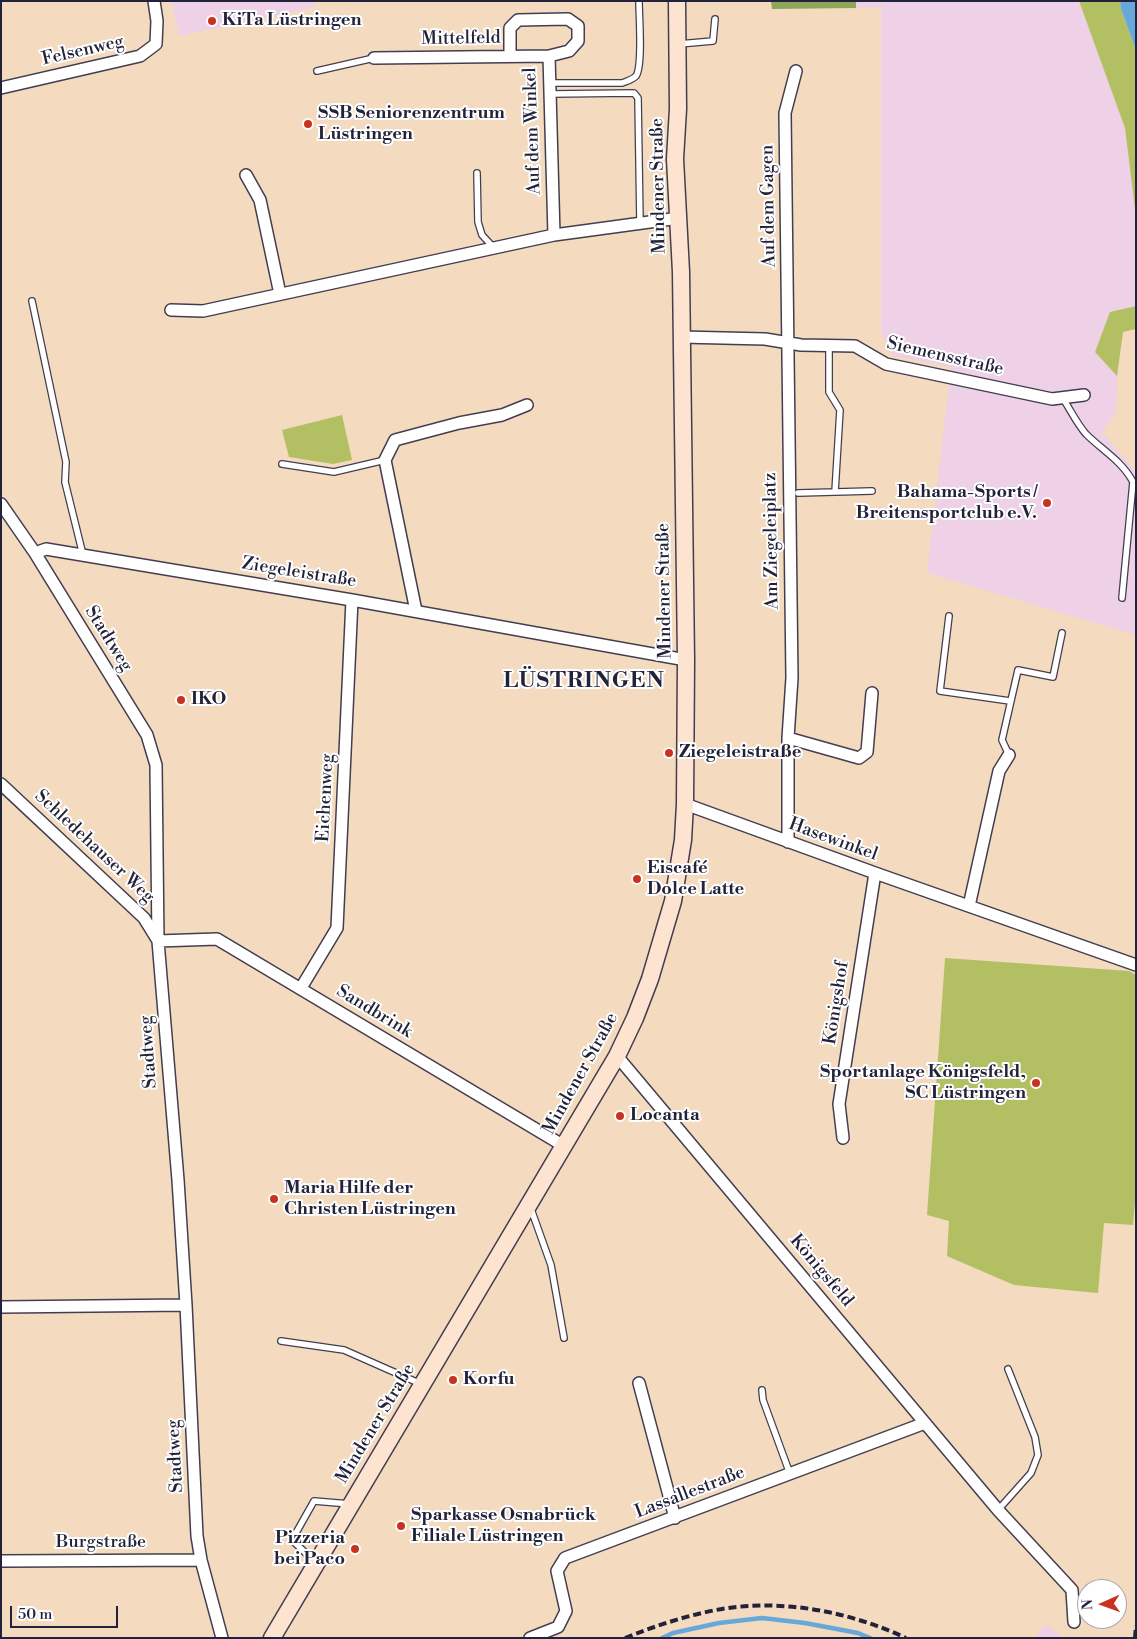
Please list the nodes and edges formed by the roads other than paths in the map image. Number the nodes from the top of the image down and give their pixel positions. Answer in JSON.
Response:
{"nodes":[{"id":1,"x":154,"y":1,"type":"edge"},
{"id":2,"x":639,"y":1,"type":"edge"},
{"id":3,"x":677,"y":1,"type":"edge"},
{"id":4,"x":715,"y":19,"type":"dead end"},
{"id":5,"x":677,"y":44,"type":"junction"},
{"id":6,"x":510,"y":56,"type":"junction"},
{"id":7,"x":549,"y":56,"type":"junction"},
{"id":8,"x":374,"y":58,"type":"joint"},
{"id":9,"x":796,"y":70,"type":"dead end"},
{"id":10,"x":317,"y":71,"type":"dead end"},
{"id":11,"x":1,"y":88,"type":"edge"},
{"id":12,"x":550,"y":88,"type":"junction"},
{"id":13,"x":477,"y":172,"type":"dead end"},
{"id":14,"x":246,"y":176,"type":"dead end"},
{"id":15,"x":678,"y":218,"type":"junction"},
{"id":16,"x":640,"y":223,"type":"junction"},
{"id":17,"x":554,"y":235,"type":"junction"},
{"id":18,"x":494,"y":248,"type":"junction"},
{"id":19,"x":280,"y":294,"type":"junction"},
{"id":20,"x":32,"y":301,"type":"dead end"},
{"id":21,"x":171,"y":310,"type":"dead end"},
{"id":22,"x":681,"y":337,"type":"junction"},
{"id":23,"x":787,"y":342,"type":"junction"},
{"id":24,"x":829,"y":346,"type":"junction"},
{"id":25,"x":1084,"y":395,"type":"dead end"},
{"id":26,"x":1062,"y":398,"type":"junction"},
{"id":27,"x":527,"y":405,"type":"dead end"},
{"id":28,"x":385,"y":460,"type":"junction"},
{"id":29,"x":282,"y":464,"type":"dead end"},
{"id":30,"x":872,"y":491,"type":"dead end"},
{"id":31,"x":835,"y":492,"type":"junction"},
{"id":32,"x":798,"y":493,"type":"dead end"},
{"id":33,"x":1,"y":504,"type":"edge"},
{"id":34,"x":35,"y":553,"type":"junction"},
{"id":35,"x":83,"y":555,"type":"junction"},
{"id":36,"x":1122,"y":598,"type":"dead end"},
{"id":37,"x":352,"y":600,"type":"junction"},
{"id":38,"x":416,"y":611,"type":"junction"},
{"id":39,"x":949,"y":616,"type":"dead end"},
{"id":40,"x":1062,"y":634,"type":"dead end"},
{"id":41,"x":686,"y":660,"type":"junction"},
{"id":42,"x":872,"y":693,"type":"dead end"},
{"id":43,"x":1010,"y":702,"type":"junction"},
{"id":44,"x":788,"y":738,"type":"junction"},
{"id":45,"x":1009,"y":755,"type":"joint"},
{"id":46,"x":1,"y":784,"type":"edge"},
{"id":47,"x":685,"y":804,"type":"junction"},
{"id":48,"x":788,"y":842,"type":"junction"},
{"id":49,"x":875,"y":873,"type":"junction"},
{"id":50,"x":969,"y":906,"type":"junction"},
{"id":51,"x":158,"y":941,"type":"junction"},
{"id":52,"x":1136,"y":965,"type":"edge"},
{"id":53,"x":301,"y":988,"type":"junction"},
{"id":54,"x":617,"y":1056,"type":"junction"},
{"id":55,"x":843,"y":1138,"type":"dead end"},
{"id":56,"x":564,"y":1146,"type":"junction"},
{"id":57,"x":529,"y":1204,"type":"junction"},
{"id":58,"x":186,"y":1305,"type":"junction"},
{"id":59,"x":1,"y":1307,"type":"edge"},
{"id":60,"x":564,"y":1338,"type":"dead end"},
{"id":61,"x":281,"y":1341,"type":"dead end"},
{"id":62,"x":1008,"y":1369,"type":"dead end"},
{"id":63,"x":639,"y":1384,"type":"dead end"},
{"id":64,"x":422,"y":1385,"type":"junction"},
{"id":65,"x":762,"y":1390,"type":"dead end"},
{"id":66,"x":925,"y":1423,"type":"junction"},
{"id":67,"x":790,"y":1474,"type":"junction"},
{"id":68,"x":351,"y":1505,"type":"junction"},
{"id":69,"x":998,"y":1510,"type":"junction"},
{"id":70,"x":675,"y":1518,"type":"junction"},
{"id":71,"x":201,"y":1560,"type":"junction"},
{"id":72,"x":1,"y":1561,"type":"edge"},
{"id":73,"x":316,"y":1563,"type":"junction"},
{"id":74,"x":1074,"y":1622,"type":"dead end"},
{"id":75,"x":222,"y":1638,"type":"edge"},
{"id":76,"x":272,"y":1638,"type":"edge"},
{"id":77,"x":530,"y":1638,"type":"edge"}],
"edges":[{"from":1,"to":11,"type":"street","name":"Felsenweg"},
{"from":2,"to":12,"type":"lane"},
{"from":3,"to":5,"type":"main road","name":"Mindener Straße"},
{"from":4,"to":5,"type":"lane"},
{"from":5,"to":15,"type":"main road","name":"Mindener Straße"},
{"from":6,"to":7,"type":"street","name":"Mittelfeld"},
{"from":6,"to":7,"type":"street","name":"Auf dem Winkel"},
{"from":6,"to":8,"type":"street","name":"Mittelfeld"},
{"from":7,"to":12,"type":"street","name":"Auf dem Winkel"},
{"from":8,"to":10,"type":"lane"},
{"from":9,"to":23,"type":"street","name":"Auf dem Gagen"},
{"from":12,"to":16,"type":"lane"},
{"from":12,"to":17,"type":"street","name":"Auf dem Winkel"},
{"from":13,"to":18,"type":"lane"},
{"from":14,"to":19,"type":"street"},
{"from":15,"to":16,"type":"street"},
{"from":15,"to":22,"type":"main road","name":"Mindener Straße"},
{"from":16,"to":17,"type":"street"},
{"from":17,"to":18,"type":"street"},
{"from":18,"to":19,"type":"street"},
{"from":19,"to":21,"type":"street"},
{"from":20,"to":35,"type":"lane"},
{"from":22,"to":23,"type":"street","name":"Siemensstraße"},
{"from":22,"to":41,"type":"main road","name":"Mindener Straße"},
{"from":23,"to":24,"type":"street","name":"Siemensstraße"},
{"from":23,"to":44,"type":"street","name":"Am Ziegeleiplatz"},
{"from":24,"to":26,"type":"street","name":"Siemensstraße"},
{"from":24,"to":31,"type":"lane"},
{"from":25,"to":26,"type":"street","name":"Siemensstraße"},
{"from":26,"to":36,"type":"lane"},
{"from":27,"to":28,"type":"street"},
{"from":28,"to":29,"type":"lane"},
{"from":28,"to":38,"type":"street"},
{"from":30,"to":31,"type":"lane"},
{"from":31,"to":32,"type":"lane"},
{"from":33,"to":34,"type":"street","name":"Stadtweg"},
{"from":34,"to":35,"type":"street","name":"Ziegeleistraße"},
{"from":34,"to":51,"type":"street","name":"Stadtweg"},
{"from":35,"to":37,"type":"street","name":"Ziegeleistraße"},
{"from":37,"to":38,"type":"street","name":"Ziegeleistraße"},
{"from":37,"to":53,"type":"street","name":"Eichenweg"},
{"from":38,"to":41,"type":"street","name":"Ziegeleistraße"},
{"from":39,"to":43,"type":"lane"},
{"from":40,"to":43,"type":"lane"},
{"from":41,"to":47,"type":"main road","name":"Mindener Straße"},
{"from":42,"to":44,"type":"street"},
{"from":43,"to":45,"type":"lane"},
{"from":44,"to":48,"type":"street","name":"Am Ziegeleiplatz"},
{"from":45,"to":50,"type":"street"},
{"from":46,"to":51,"type":"street","name":"Schledehauser Weg"},
{"from":47,"to":48,"type":"street","name":"Hasewinkel"},
{"from":47,"to":54,"type":"main road","name":"Mindener Straße"},
{"from":48,"to":49,"type":"street","name":"Hasewinkel"},
{"from":49,"to":50,"type":"street","name":"Hasewinkel"},
{"from":49,"to":55,"type":"street","name":"Königshof"},
{"from":50,"to":52,"type":"street","name":"Hasewinkel"},
{"from":51,"to":53,"type":"street","name":"Sandbrink"},
{"from":51,"to":58,"type":"street","name":"Stadtweg"},
{"from":53,"to":56,"type":"street","name":"Sandbrink"},
{"from":54,"to":56,"type":"main road","name":"Mindener Straße"},
{"from":54,"to":66,"type":"street","name":"Königsfeld"},
{"from":56,"to":57,"type":"main road","name":"Mindener Straße"},
{"from":57,"to":60,"type":"lane"},
{"from":57,"to":64,"type":"main road","name":"Mindener Straße"},
{"from":58,"to":59,"type":"street"},
{"from":58,"to":71,"type":"street","name":"Stadtweg"},
{"from":61,"to":64,"type":"lane"},
{"from":62,"to":69,"type":"lane"},
{"from":63,"to":70,"type":"street"},
{"from":64,"to":68,"type":"main road","name":"Mindener Straße"},
{"from":65,"to":67,"type":"lane"},
{"from":66,"to":67,"type":"street","name":"Lassallestraße"},
{"from":66,"to":69,"type":"street","name":"Königsfeld"},
{"from":67,"to":70,"type":"street","name":"Lassallestraße"},
{"from":68,"to":73,"type":"main road","name":"Mindener Straße"},
{"from":68,"to":73,"type":"lane"},
{"from":69,"to":74,"type":"street","name":"Königsfeld"},
{"from":70,"to":77,"type":"street","name":"Lassallestraße"},
{"from":71,"to":72,"type":"street","name":"Burgstraße"},
{"from":71,"to":75,"type":"street","name":"Stadtweg"},
{"from":73,"to":76,"type":"main road","name":"Mindener Straße"}]}
